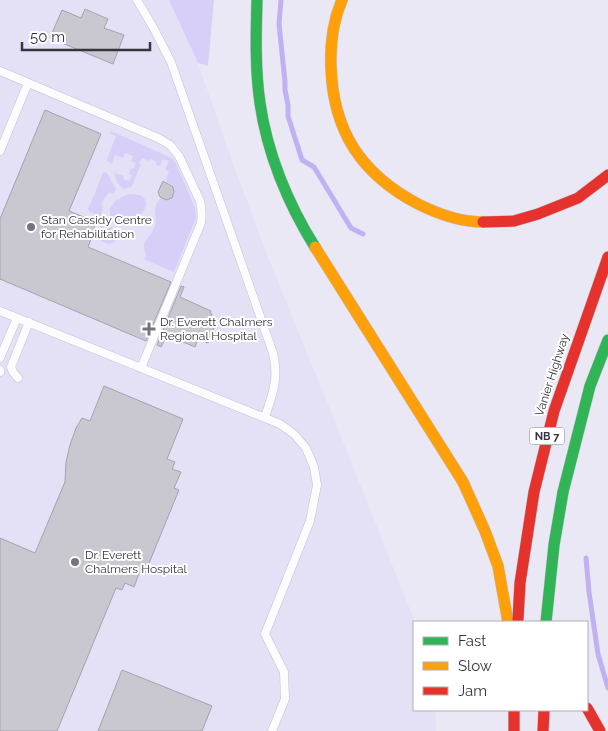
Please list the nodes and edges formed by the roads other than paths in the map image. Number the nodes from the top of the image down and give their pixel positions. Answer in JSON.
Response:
{"nodes":[{"id":1,"x":137,"y":0,"type":"edge"},
{"id":2,"x":257,"y":0,"type":"edge"},
{"id":3,"x":342,"y":0,"type":"edge"},
{"id":4,"x":0,"y":71,"type":"edge"},
{"id":5,"x":28,"y":83,"type":"junction"},
{"id":6,"x":0,"y":151,"type":"edge"},
{"id":7,"x":608,"y":175,"type":"edge"},
{"id":8,"x":608,"y":257,"type":"edge"},
{"id":9,"x":0,"y":311,"type":"edge"},
{"id":10,"x":18,"y":318,"type":"junction"},
{"id":11,"x":29,"y":322,"type":"junction"},
{"id":12,"x":608,"y":340,"type":"edge"},
{"id":13,"x":0,"y":358,"type":"edge"},
{"id":14,"x":142,"y":368,"type":"junction"},
{"id":15,"x":18,"y":378,"type":"dead end"},
{"id":16,"x":264,"y":418,"type":"junction"},
{"id":17,"x":554,"y":546,"type":"junction"},
{"id":18,"x":560,"y":594,"type":"dead end"},
{"id":19,"x":508,"y":621,"type":"edge"},
{"id":20,"x":518,"y":621,"type":"edge"},
{"id":21,"x":546,"y":621,"type":"edge"},
{"id":22,"x":588,"y":710,"type":"edge"},
{"id":23,"x":544,"y":711,"type":"edge"},
{"id":24,"x":272,"y":731,"type":"edge"},
{"id":25,"x":543,"y":731,"type":"edge"},
{"id":26,"x":600,"y":731,"type":"edge"}],
"edges":[{"from":1,"to":16,"type":"lane"},
{"from":2,"to":19,"type":"highway"},
{"from":3,"to":7,"type":"highway"},
{"from":4,"to":5,"type":"lane"},
{"from":5,"to":6,"type":"lane"},
{"from":5,"to":14,"type":"lane"},
{"from":8,"to":20,"type":"highway","name":"Vanier Highway","number":"NB 7"},
{"from":9,"to":10,"type":"lane"},
{"from":10,"to":11,"type":"lane"},
{"from":10,"to":13,"type":"lane"},
{"from":11,"to":14,"type":"lane"},
{"from":11,"to":15,"type":"lane"},
{"from":12,"to":17,"type":"highway","number":"NB 7"},
{"from":14,"to":16,"type":"lane"},
{"from":16,"to":24,"type":"lane"},
{"from":17,"to":18,"type":"highway"},
{"from":17,"to":21,"type":"highway","number":"NB 7"},
{"from":22,"to":26,"type":"highway"},
{"from":23,"to":25,"type":"highway"}]}
